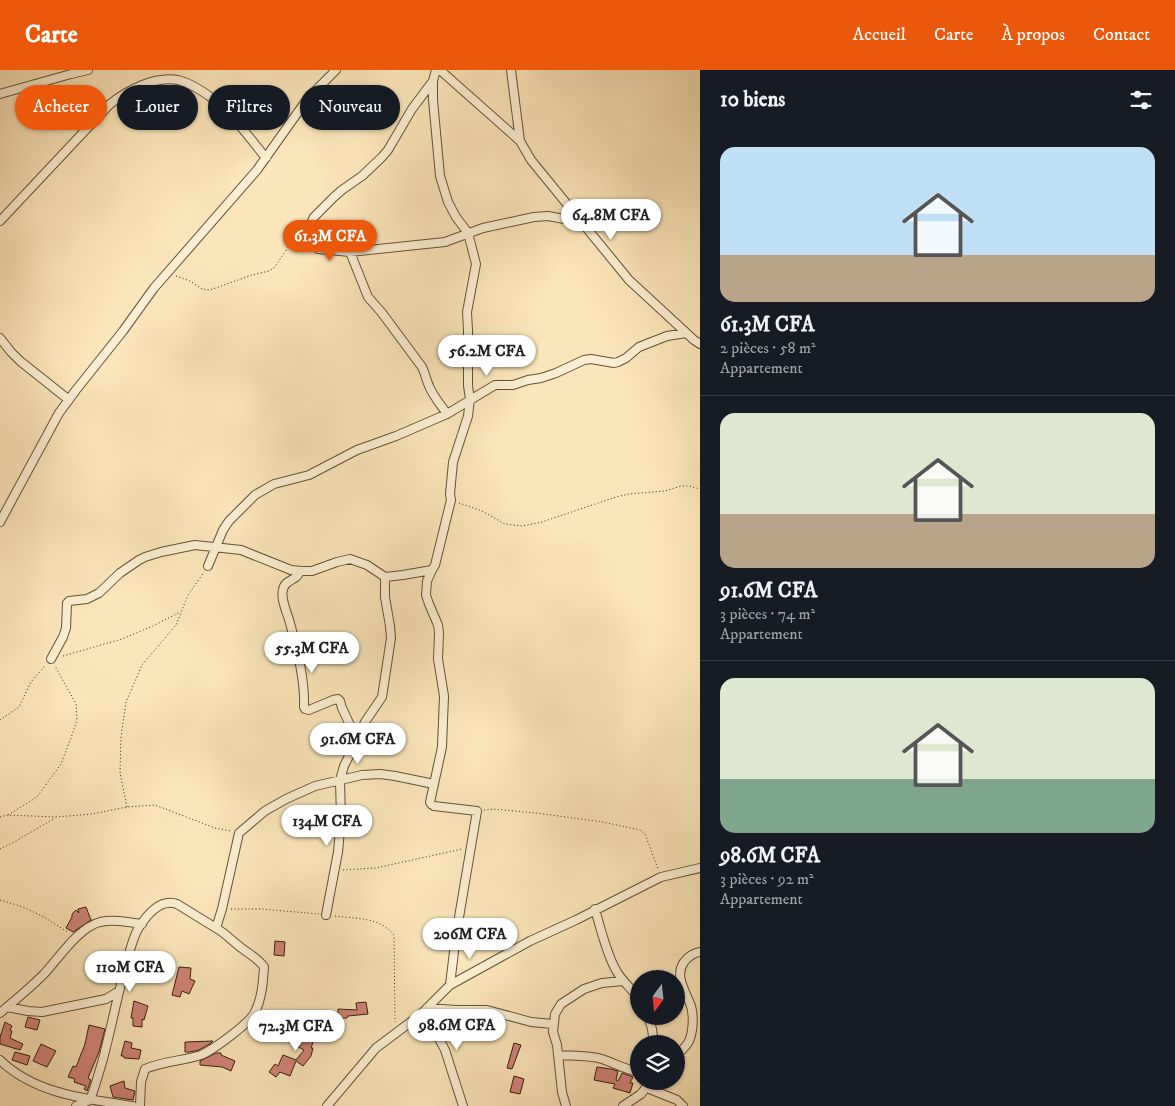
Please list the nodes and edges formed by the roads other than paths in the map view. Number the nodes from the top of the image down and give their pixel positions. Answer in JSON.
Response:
{"nodes":[{"id":1,"x":88,"y":70,"type":"edge"},
{"id":2,"x":336,"y":70,"type":"edge"},
{"id":3,"x":438,"y":70,"type":"edge"},
{"id":4,"x":511,"y":70,"type":"edge"},
{"id":5,"x":433,"y":80,"type":"junction"},
{"id":6,"x":0,"y":94,"type":"edge"},
{"id":7,"x":520,"y":141,"type":"junction"},
{"id":8,"x":266,"y":158,"type":"junction"},
{"id":9,"x":0,"y":221,"type":"edge"},
{"id":10,"x":584,"y":224,"type":"junction"},
{"id":11,"x":468,"y":233,"type":"junction"},
{"id":12,"x":350,"y":252,"type":"junction"},
{"id":13,"x":686,"y":333,"type":"junction"},
{"id":14,"x":0,"y":338,"type":"edge"},
{"id":15,"x":700,"y":344,"type":"edge"},
{"id":16,"x":470,"y":399,"type":"junction"},
{"id":17,"x":69,"y":400,"type":"junction"},
{"id":18,"x":447,"y":414,"type":"junction"},
{"id":19,"x":0,"y":522,"type":"edge"},
{"id":20,"x":217,"y":547,"type":"junction"},
{"id":21,"x":208,"y":566,"type":"road end"},
{"id":22,"x":432,"y":570,"type":"junction"},
{"id":23,"x":301,"y":571,"type":"junction"},
{"id":24,"x":385,"y":577,"type":"junction"},
{"id":25,"x":51,"y":659,"type":"road end"},
{"id":26,"x":357,"y":740,"type":"junction"},
{"id":27,"x":340,"y":780,"type":"junction"},
{"id":28,"x":434,"y":784,"type":"junction"},
{"id":29,"x":700,"y":868,"type":"edge"},
{"id":30,"x":596,"y":909,"type":"junction"},
{"id":31,"x":326,"y":915,"type":"road end"},
{"id":32,"x":142,"y":924,"type":"junction"},
{"id":33,"x":216,"y":928,"type":"junction"},
{"id":34,"x":700,"y":952,"type":"edge"},
{"id":35,"x":623,"y":981,"type":"junction"},
{"id":36,"x":450,"y":985,"type":"junction"},
{"id":37,"x":630,"y":987,"type":"edge"},
{"id":38,"x":119,"y":991,"type":"junction"},
{"id":39,"x":7,"y":1008,"type":"junction"},
{"id":40,"x":427,"y":1008,"type":"junction"},
{"id":41,"x":0,"y":1013,"type":"edge"},
{"id":42,"x":420,"y":1016,"type":"junction"},
{"id":43,"x":554,"y":1024,"type":"junction"},
{"id":44,"x":685,"y":1046,"type":"edge"},
{"id":45,"x":558,"y":1055,"type":"junction"},
{"id":46,"x":0,"y":1060,"type":"edge"},
{"id":47,"x":630,"y":1070,"type":"edge"},
{"id":48,"x":644,"y":1090,"type":"edge"},
{"id":49,"x":660,"y":1090,"type":"edge"},
{"id":50,"x":90,"y":1100,"type":"junction"},
{"id":51,"x":76,"y":1106,"type":"edge"},
{"id":52,"x":133,"y":1106,"type":"edge"},
{"id":53,"x":140,"y":1106,"type":"edge"},
{"id":54,"x":327,"y":1106,"type":"edge"},
{"id":55,"x":464,"y":1106,"type":"edge"},
{"id":56,"x":566,"y":1106,"type":"edge"},
{"id":57,"x":622,"y":1106,"type":"edge"},
{"id":58,"x":683,"y":1106,"type":"edge"}],
"edges":[{"from":1,"to":6,"type":"street"},
{"from":2,"to":8,"type":"street"},
{"from":3,"to":5,"type":"street"},
{"from":3,"to":7,"type":"street"},
{"from":4,"to":7,"type":"street"},
{"from":5,"to":11,"type":"street"},
{"from":5,"to":12,"type":"street"},
{"from":7,"to":10,"type":"street"},
{"from":8,"to":9,"type":"street"},
{"from":8,"to":17,"type":"street"},
{"from":10,"to":11,"type":"street"},
{"from":10,"to":13,"type":"street"},
{"from":11,"to":12,"type":"street"},
{"from":11,"to":16,"type":"street"},
{"from":12,"to":18,"type":"street"},
{"from":13,"to":15,"type":"street"},
{"from":13,"to":16,"type":"street"},
{"from":14,"to":17,"type":"street"},
{"from":16,"to":18,"type":"street"},
{"from":16,"to":22,"type":"street"},
{"from":17,"to":19,"type":"street"},
{"from":18,"to":20,"type":"street"},
{"from":20,"to":21,"type":"street"},
{"from":20,"to":23,"type":"street"},
{"from":20,"to":25,"type":"street"},
{"from":22,"to":24,"type":"street"},
{"from":22,"to":28,"type":"street"},
{"from":23,"to":24,"type":"street"},
{"from":23,"to":26,"type":"street"},
{"from":24,"to":26,"type":"street"},
{"from":26,"to":27,"type":"street"},
{"from":27,"to":28,"type":"street"},
{"from":27,"to":31,"type":"street"},
{"from":27,"to":33,"type":"street"},
{"from":28,"to":36,"type":"street"},
{"from":29,"to":30,"type":"street"},
{"from":30,"to":35,"type":"street"},
{"from":30,"to":36,"type":"street"},
{"from":32,"to":33,"type":"street"},
{"from":32,"to":38,"type":"street"},
{"from":32,"to":39,"type":"street"},
{"from":33,"to":53,"type":"street"},
{"from":34,"to":44,"type":"street"},
{"from":35,"to":37,"type":"street"},
{"from":35,"to":43,"type":"street"},
{"from":36,"to":40,"type":"street"},
{"from":38,"to":39,"type":"street"},
{"from":38,"to":50,"type":"street"},
{"from":39,"to":41,"type":"street"},
{"from":40,"to":42,"type":"street"},
{"from":40,"to":43,"type":"street"},
{"from":42,"to":54,"type":"street"},
{"from":42,"to":55,"type":"street"},
{"from":43,"to":45,"type":"street"},
{"from":45,"to":47,"type":"street"},
{"from":45,"to":56,"type":"street"},
{"from":46,"to":50,"type":"street"},
{"from":48,"to":57,"type":"street"},
{"from":49,"to":58,"type":"street"},
{"from":50,"to":51,"type":"street"},
{"from":50,"to":52,"type":"street"}]}
